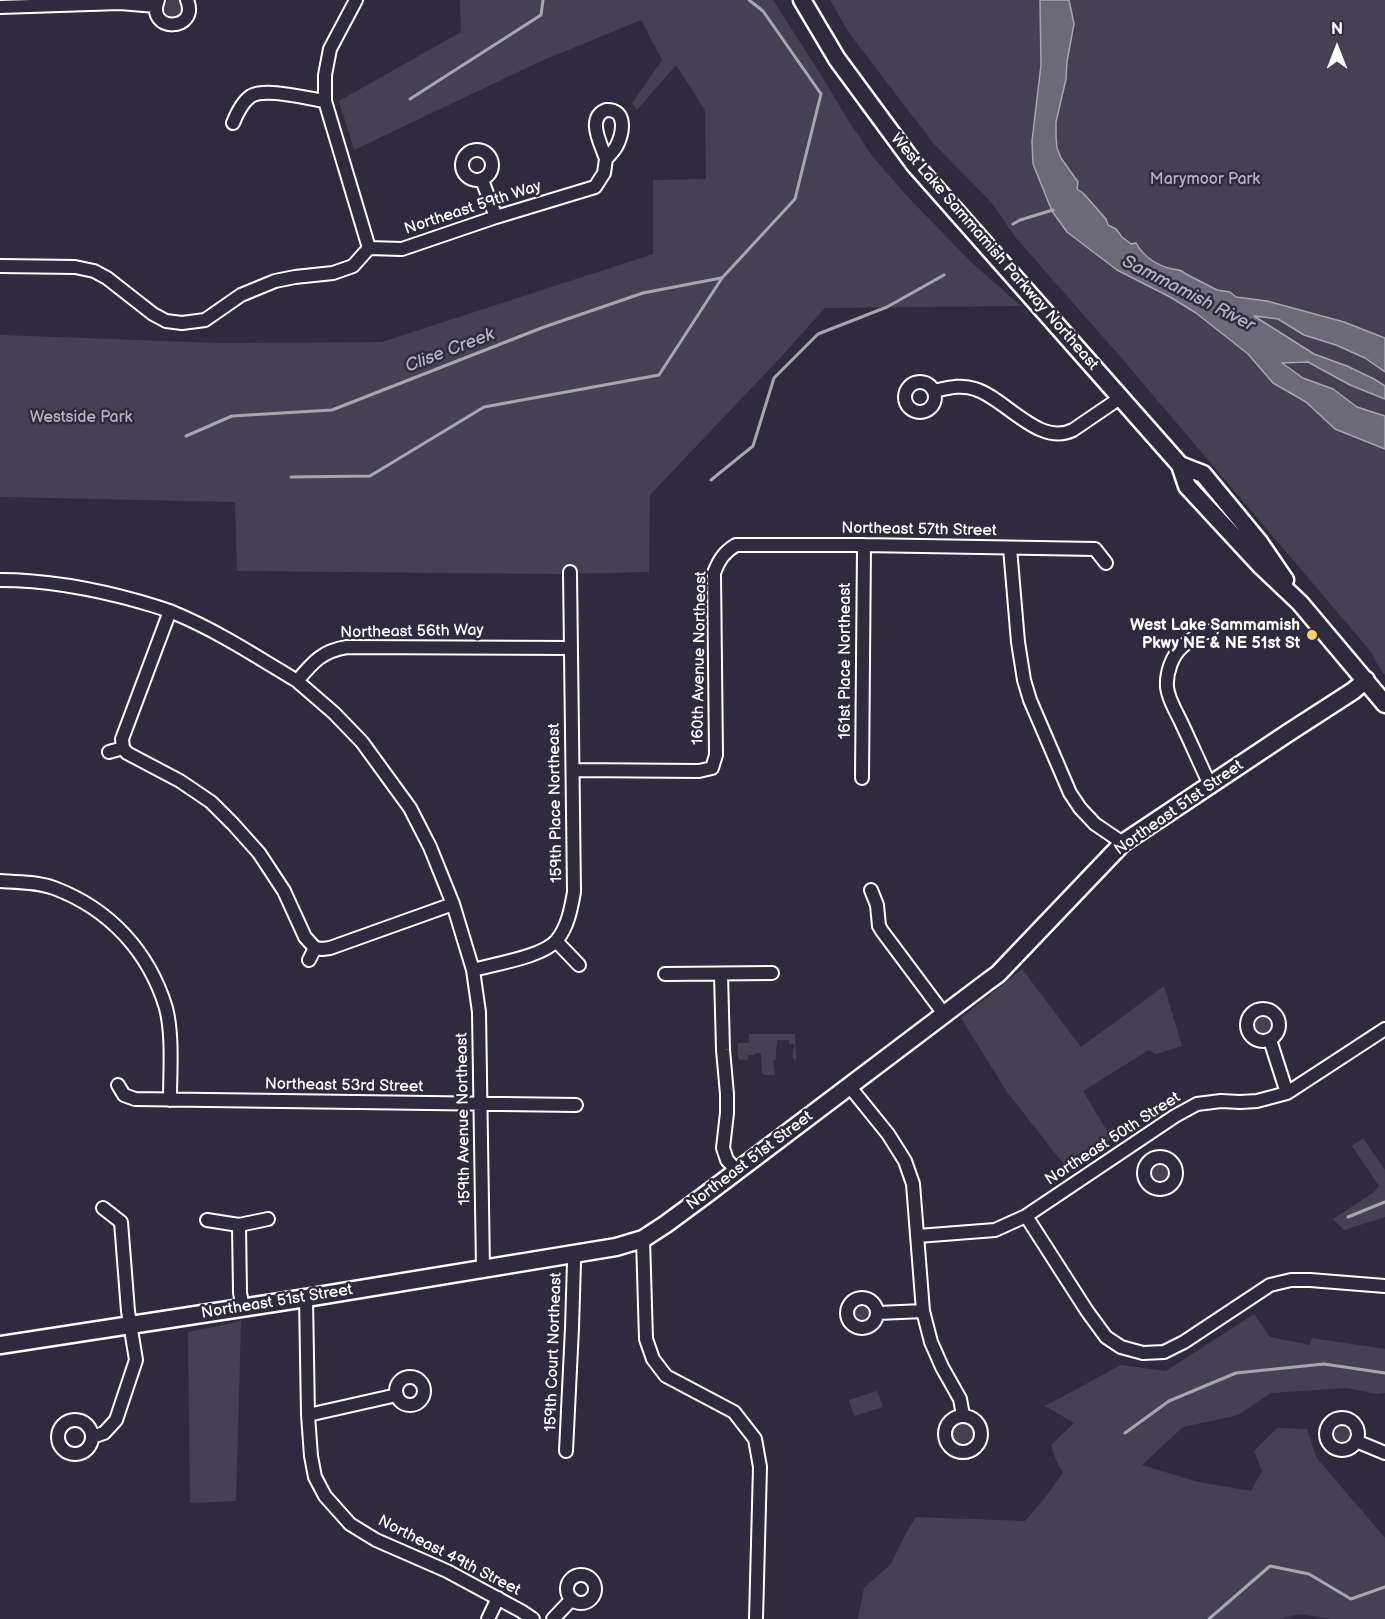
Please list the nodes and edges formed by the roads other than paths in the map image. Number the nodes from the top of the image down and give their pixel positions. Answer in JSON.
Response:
{"nodes":[{"id":1,"x":187,"y":0,"type":"edge"},
{"id":2,"x":356,"y":0,"type":"edge"},
{"id":3,"x":802,"y":0,"type":"edge"},
{"id":4,"x":157,"y":3,"type":"edge"},
{"id":5,"x":0,"y":7,"type":"edge"},
{"id":6,"x":326,"y":101,"type":"junction"},
{"id":7,"x":233,"y":123,"type":"dead end"},
{"id":8,"x":606,"y":159,"type":"dead end"},
{"id":9,"x":482,"y":180,"type":"dead end"},
{"id":10,"x":496,"y":218,"type":"junction"},
{"id":11,"x":369,"y":248,"type":"junction"},
{"id":12,"x":0,"y":266,"type":"edge"},
{"id":13,"x":934,"y":391,"type":"dead end"},
{"id":14,"x":1120,"y":398,"type":"junction"},
{"id":15,"x":864,"y":545,"type":"junction"},
{"id":16,"x":1010,"y":548,"type":"junction"},
{"id":17,"x":726,"y":551,"type":"joint"},
{"id":18,"x":1106,"y":563,"type":"dead end"},
{"id":19,"x":570,"y":572,"type":"dead end"},
{"id":20,"x":0,"y":580,"type":"edge"},
{"id":21,"x":170,"y":611,"type":"junction"},
{"id":22,"x":1211,"y":631,"type":"dead end"},
{"id":23,"x":571,"y":648,"type":"junction"},
{"id":24,"x":1366,"y":680,"type":"junction"},
{"id":25,"x":297,"y":681,"type":"junction"},
{"id":26,"x":1385,"y":704,"type":"edge"},
{"id":27,"x":123,"y":748,"type":"junction"},
{"id":28,"x":109,"y":752,"type":"dead end"},
{"id":29,"x":573,"y":770,"type":"junction"},
{"id":30,"x":862,"y":778,"type":"dead end"},
{"id":31,"x":1210,"y":785,"type":"junction"},
{"id":32,"x":1123,"y":843,"type":"junction"},
{"id":33,"x":0,"y":881,"type":"edge"},
{"id":34,"x":871,"y":890,"type":"dead end"},
{"id":35,"x":453,"y":904,"type":"junction"},
{"id":36,"x":556,"y":941,"type":"junction"},
{"id":37,"x":315,"y":948,"type":"junction"},
{"id":38,"x":309,"y":960,"type":"dead end"},
{"id":39,"x":579,"y":965,"type":"dead end"},
{"id":40,"x":473,"y":970,"type":"junction"},
{"id":41,"x":772,"y":973,"type":"dead end"},
{"id":42,"x":665,"y":974,"type":"dead end"},
{"id":43,"x":721,"y":974,"type":"junction"},
{"id":44,"x":944,"y":1014,"type":"junction"},
{"id":45,"x":1385,"y":1029,"type":"edge"},
{"id":46,"x":1270,"y":1040,"type":"dead end"},
{"id":47,"x":118,"y":1085,"type":"dead end"},
{"id":48,"x":850,"y":1087,"type":"junction"},
{"id":49,"x":1287,"y":1093,"type":"junction"},
{"id":50,"x":171,"y":1100,"type":"junction"},
{"id":51,"x":481,"y":1104,"type":"junction"},
{"id":52,"x":576,"y":1105,"type":"dead end"},
{"id":53,"x":1138,"y":1142,"type":"junction"},
{"id":54,"x":1151,"y":1159,"type":"dead end"},
{"id":55,"x":737,"y":1171,"type":"junction"},
{"id":56,"x":103,"y":1208,"type":"dead end"},
{"id":57,"x":1026,"y":1216,"type":"junction"},
{"id":58,"x":268,"y":1219,"type":"dead end"},
{"id":59,"x":207,"y":1220,"type":"dead end"},
{"id":60,"x":239,"y":1225,"type":"junction"},
{"id":61,"x":918,"y":1236,"type":"junction"},
{"id":62,"x":643,"y":1239,"type":"junction"},
{"id":63,"x":571,"y":1255,"type":"junction"},
{"id":64,"x":483,"y":1269,"type":"junction"},
{"id":65,"x":1385,"y":1286,"type":"edge"},
{"id":66,"x":306,"y":1298,"type":"junction"},
{"id":67,"x":243,"y":1307,"type":"junction"},
{"id":68,"x":923,"y":1311,"type":"junction"},
{"id":69,"x":878,"y":1313,"type":"dead end"},
{"id":70,"x":130,"y":1325,"type":"junction"},
{"id":71,"x":0,"y":1345,"type":"edge"},
{"id":72,"x":397,"y":1395,"type":"dead end"},
{"id":73,"x":308,"y":1415,"type":"junction"},
{"id":74,"x":963,"y":1415,"type":"dead end"},
{"id":75,"x":92,"y":1437,"type":"dead end"},
{"id":76,"x":1356,"y":1441,"type":"dead end"},
{"id":77,"x":566,"y":1451,"type":"dead end"},
{"id":78,"x":1385,"y":1453,"type":"edge"},
{"id":79,"x":498,"y":1598,"type":"junction"},
{"id":80,"x":572,"y":1599,"type":"dead end"},
{"id":81,"x":488,"y":1619,"type":"edge"},
{"id":82,"x":532,"y":1619,"type":"edge"},
{"id":83,"x":553,"y":1619,"type":"edge"},
{"id":84,"x":756,"y":1619,"type":"edge"}],
"edges":[{"from":1,"to":4,"type":"street"},
{"from":2,"to":6,"type":"street"},
{"from":3,"to":14,"type":"main road","name":"West Lake Sammamish Parkway Northeast"},
{"from":4,"to":5,"type":"street"},
{"from":6,"to":7,"type":"street"},
{"from":6,"to":11,"type":"street"},
{"from":8,"to":10,"type":"street","name":"Northeast 59th Way"},
{"from":9,"to":10,"type":"street"},
{"from":10,"to":11,"type":"street","name":"Northeast 59th Way"},
{"from":11,"to":12,"type":"street"},
{"from":13,"to":14,"type":"street"},
{"from":14,"to":24,"type":"main road","name":"West Lake Sammamish Parkway Northeast"},
{"from":15,"to":16,"type":"street","name":"Northeast 57th Street"},
{"from":15,"to":17,"type":"street","name":"Northeast 57th Street"},
{"from":15,"to":30,"type":"street","name":"161st Place Northeast"},
{"from":16,"to":18,"type":"street","name":"Northeast 57th Street"},
{"from":16,"to":32,"type":"street"},
{"from":17,"to":29,"type":"street","name":"160th Avenue Northeast"},
{"from":19,"to":23,"type":"street","name":"159th Place Northeast"},
{"from":20,"to":21,"type":"street"},
{"from":21,"to":25,"type":"street"},
{"from":21,"to":27,"type":"street"},
{"from":22,"to":31,"type":"street"},
{"from":23,"to":25,"type":"street","name":"Northeast 56th Way"},
{"from":23,"to":29,"type":"street","name":"159th Place Northeast"},
{"from":24,"to":26,"type":"main road","name":"West Lake Sammamish Parkway Northeast"},
{"from":24,"to":31,"type":"main road","name":"Northeast 51st Street"},
{"from":25,"to":35,"type":"street","name":"159th Avenue Northeast"},
{"from":27,"to":28,"type":"street"},
{"from":27,"to":37,"type":"street"},
{"from":29,"to":36,"type":"street","name":"159th Place Northeast"},
{"from":31,"to":32,"type":"main road","name":"Northeast 51st Street"},
{"from":32,"to":44,"type":"main road","name":"Northeast 51st Street"},
{"from":33,"to":50,"type":"street"},
{"from":34,"to":44,"type":"street"},
{"from":35,"to":37,"type":"street"},
{"from":35,"to":40,"type":"street","name":"159th Avenue Northeast"},
{"from":36,"to":39,"type":"street"},
{"from":36,"to":40,"type":"street"},
{"from":37,"to":38,"type":"street"},
{"from":40,"to":51,"type":"street","name":"159th Avenue Northeast"},
{"from":41,"to":43,"type":"street"},
{"from":42,"to":43,"type":"street"},
{"from":43,"to":55,"type":"street"},
{"from":44,"to":48,"type":"main road","name":"Northeast 51st Street"},
{"from":45,"to":49,"type":"street","name":"Northeast 50th Street"},
{"from":46,"to":49,"type":"street"},
{"from":47,"to":50,"type":"street","name":"Northeast 53rd Street"},
{"from":48,"to":55,"type":"main road","name":"Northeast 51st Street"},
{"from":48,"to":61,"type":"street"},
{"from":49,"to":53,"type":"street","name":"Northeast 50th Street"},
{"from":50,"to":51,"type":"street","name":"Northeast 53rd Street"},
{"from":51,"to":52,"type":"street","name":"Northeast 53rd Street"},
{"from":51,"to":64,"type":"street","name":"159th Avenue Northeast"},
{"from":53,"to":54,"type":"street"},
{"from":53,"to":57,"type":"street","name":"Northeast 50th Street"},
{"from":55,"to":62,"type":"main road","name":"Northeast 51st Street"},
{"from":56,"to":70,"type":"street"},
{"from":57,"to":61,"type":"street","name":"Northeast 50th Street"},
{"from":57,"to":65,"type":"street"},
{"from":58,"to":60,"type":"street"},
{"from":59,"to":60,"type":"street"},
{"from":60,"to":67,"type":"street"},
{"from":61,"to":68,"type":"street"},
{"from":62,"to":63,"type":"main road","name":"Northeast 51st Street"},
{"from":62,"to":84,"type":"street"},
{"from":63,"to":64,"type":"main road","name":"Northeast 51st Street"},
{"from":63,"to":77,"type":"street","name":"159th Court Northeast"},
{"from":64,"to":66,"type":"main road","name":"Northeast 51st Street"},
{"from":66,"to":67,"type":"main road","name":"Northeast 51st Street"},
{"from":66,"to":73,"type":"street","name":"Northeast 49th Street"},
{"from":67,"to":70,"type":"main road","name":"Northeast 51st Street"},
{"from":68,"to":69,"type":"street"},
{"from":68,"to":74,"type":"street"},
{"from":70,"to":71,"type":"main road","name":"Northeast 51st Street"},
{"from":70,"to":75,"type":"street"},
{"from":72,"to":73,"type":"street"},
{"from":73,"to":79,"type":"street","name":"Northeast 49th Street"},
{"from":76,"to":78,"type":"street"},
{"from":79,"to":81,"type":"street"},
{"from":79,"to":82,"type":"street","name":"Northeast 49th Street"},
{"from":80,"to":83,"type":"street"}]}
